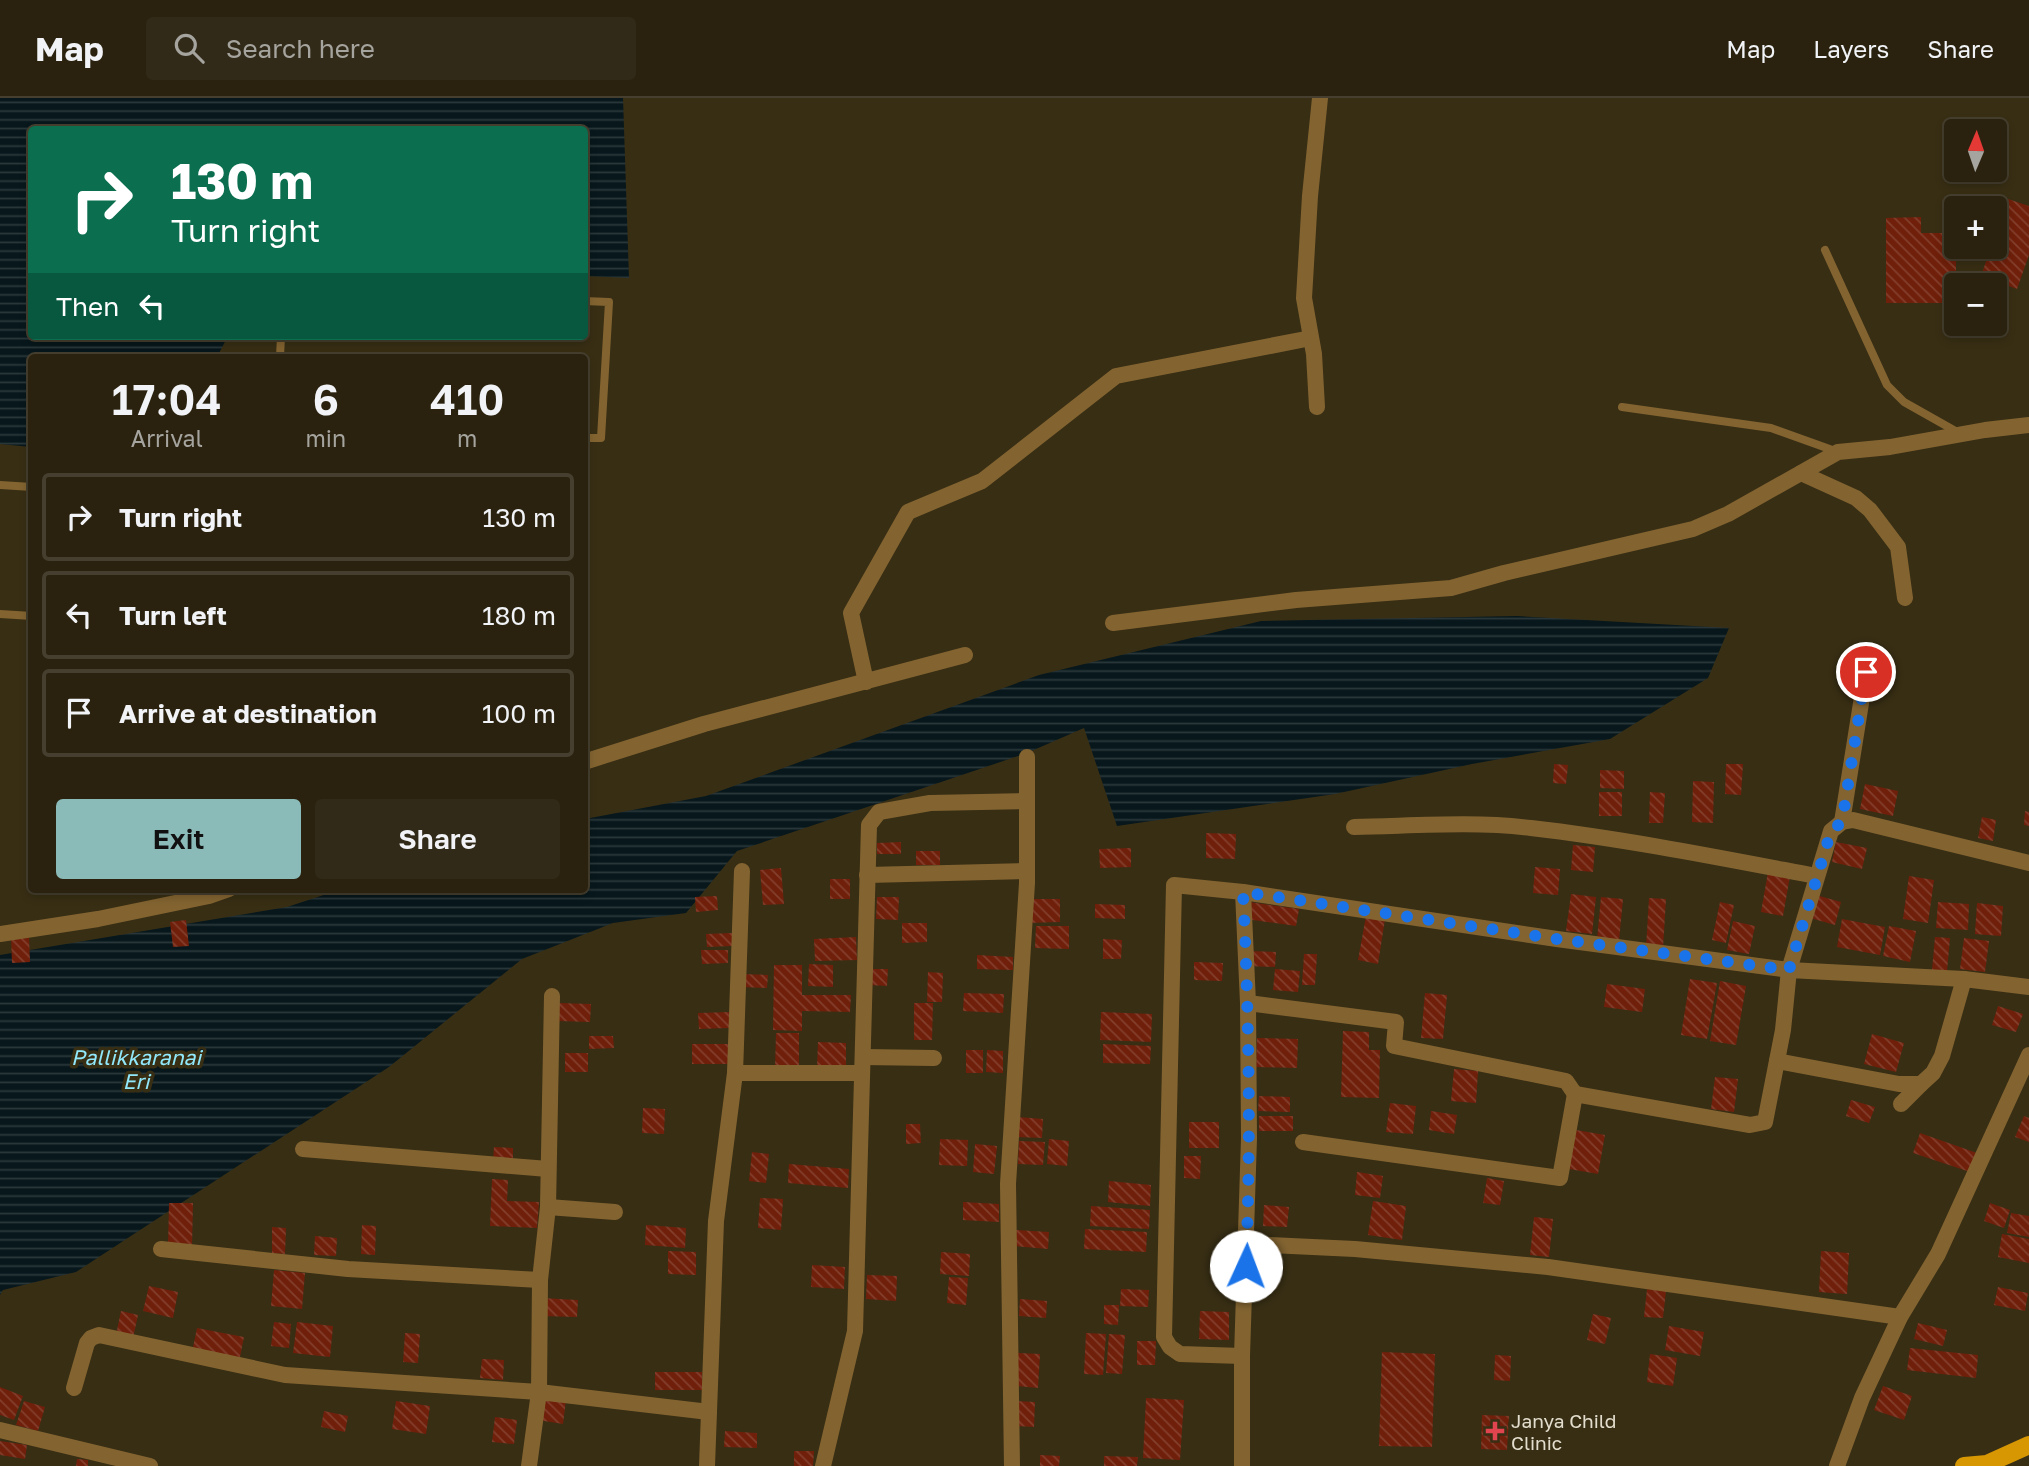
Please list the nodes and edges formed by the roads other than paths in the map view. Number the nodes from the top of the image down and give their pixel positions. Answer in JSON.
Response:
{"nodes":[{"id":1,"x":1321,"y":98,"type":"edge"},
{"id":2,"x":1825,"y":250,"type":"dead end"},
{"id":3,"x":588,"y":301,"type":"edge"},
{"id":4,"x":1311,"y":338,"type":"junction"},
{"id":5,"x":1317,"y":407,"type":"dead end"},
{"id":6,"x":1622,"y":407,"type":"dead end"},
{"id":7,"x":2029,"y":425,"type":"edge"},
{"id":8,"x":1962,"y":434,"type":"junction"},
{"id":9,"x":588,"y":438,"type":"edge"},
{"id":10,"x":1838,"y":452,"type":"junction"},
{"id":11,"x":1801,"y":472,"type":"junction"},
{"id":12,"x":0,"y":485,"type":"edge"},
{"id":13,"x":28,"y":487,"type":"edge"},
{"id":14,"x":1905,"y":598,"type":"dead end"},
{"id":15,"x":0,"y":614,"type":"edge"},
{"id":16,"x":28,"y":616,"type":"edge"},
{"id":17,"x":1113,"y":623,"type":"dead end"},
{"id":18,"x":965,"y":655,"type":"dead end"},
{"id":19,"x":1866,"y":672,"type":"dead end"},
{"id":20,"x":866,"y":682,"type":"junction"},
{"id":21,"x":1027,"y":757,"type":"dead end"},
{"id":22,"x":588,"y":761,"type":"edge"},
{"id":23,"x":1027,"y":801,"type":"junction"},
{"id":24,"x":1842,"y":822,"type":"junction"},
{"id":25,"x":1354,"y":827,"type":"dead end"},
{"id":26,"x":2029,"y":863,"type":"edge"},
{"id":27,"x":742,"y":871,"type":"dead end"},
{"id":28,"x":1027,"y":871,"type":"junction"},
{"id":29,"x":867,"y":875,"type":"junction"},
{"id":30,"x":1815,"y":876,"type":"junction"},
{"id":31,"x":1243,"y":892,"type":"junction"},
{"id":32,"x":209,"y":893,"type":"edge"},
{"id":33,"x":0,"y":934,"type":"edge"},
{"id":34,"x":1789,"y":970,"type":"junction"},
{"id":35,"x":1964,"y":979,"type":"junction"},
{"id":36,"x":2029,"y":987,"type":"edge"},
{"id":37,"x":552,"y":996,"type":"dead end"},
{"id":38,"x":1248,"y":1003,"type":"junction"},
{"id":39,"x":2029,"y":1055,"type":"edge"},
{"id":40,"x":934,"y":1058,"type":"dead end"},
{"id":41,"x":1777,"y":1061,"type":"junction"},
{"id":42,"x":863,"y":1065,"type":"junction"},
{"id":43,"x":735,"y":1073,"type":"junction"},
{"id":44,"x":1921,"y":1084,"type":"junction"},
{"id":45,"x":1575,"y":1094,"type":"junction"},
{"id":46,"x":1902,"y":1104,"type":"dead end"},
{"id":47,"x":1303,"y":1142,"type":"dead end"},
{"id":48,"x":303,"y":1149,"type":"dead end"},
{"id":49,"x":548,"y":1169,"type":"junction"},
{"id":50,"x":548,"y":1207,"type":"junction"},
{"id":51,"x":615,"y":1212,"type":"dead end"},
{"id":52,"x":1247,"y":1244,"type":"junction"},
{"id":53,"x":161,"y":1249,"type":"dead end"},
{"id":54,"x":540,"y":1280,"type":"junction"},
{"id":55,"x":1900,"y":1317,"type":"junction"},
{"id":56,"x":1241,"y":1356,"type":"junction"},
{"id":57,"x":74,"y":1388,"type":"dead end"},
{"id":58,"x":539,"y":1392,"type":"junction"},
{"id":59,"x":709,"y":1412,"type":"junction"},
{"id":60,"x":0,"y":1430,"type":"edge"},
{"id":61,"x":2029,"y":1445,"type":"edge"},
{"id":62,"x":150,"y":1466,"type":"edge"},
{"id":63,"x":529,"y":1466,"type":"edge"},
{"id":64,"x":707,"y":1466,"type":"edge"},
{"id":65,"x":823,"y":1466,"type":"edge"},
{"id":66,"x":1012,"y":1466,"type":"edge"},
{"id":67,"x":1242,"y":1466,"type":"edge"},
{"id":68,"x":1837,"y":1466,"type":"edge"},
{"id":69,"x":1964,"y":1466,"type":"edge"}],
"edges":[{"from":1,"to":4,"type":"street"},
{"from":2,"to":8,"type":"lane"},
{"from":3,"to":9,"type":"lane"},
{"from":4,"to":5,"type":"street"},
{"from":4,"to":20,"type":"street"},
{"from":6,"to":10,"type":"lane"},
{"from":7,"to":8,"type":"street"},
{"from":8,"to":10,"type":"street"},
{"from":10,"to":11,"type":"street"},
{"from":11,"to":14,"type":"street"},
{"from":11,"to":17,"type":"street"},
{"from":12,"to":13,"type":"lane"},
{"from":15,"to":16,"type":"lane"},
{"from":18,"to":20,"type":"street"},
{"from":19,"to":24,"type":"street"},
{"from":20,"to":22,"type":"street"},
{"from":21,"to":23,"type":"street"},
{"from":23,"to":28,"type":"street"},
{"from":23,"to":29,"type":"street"},
{"from":24,"to":26,"type":"street"},
{"from":24,"to":30,"type":"street"},
{"from":25,"to":30,"type":"street"},
{"from":27,"to":43,"type":"street"},
{"from":28,"to":29,"type":"street"},
{"from":28,"to":66,"type":"street"},
{"from":29,"to":42,"type":"street"},
{"from":30,"to":34,"type":"street"},
{"from":31,"to":34,"type":"street"},
{"from":31,"to":38,"type":"street"},
{"from":31,"to":56,"type":"street"},
{"from":32,"to":33,"type":"street"},
{"from":34,"to":35,"type":"street"},
{"from":34,"to":41,"type":"street"},
{"from":35,"to":36,"type":"street"},
{"from":35,"to":44,"type":"street"},
{"from":37,"to":49,"type":"street"},
{"from":38,"to":45,"type":"street"},
{"from":38,"to":52,"type":"street"},
{"from":39,"to":55,"type":"street"},
{"from":40,"to":42,"type":"street"},
{"from":41,"to":44,"type":"street"},
{"from":41,"to":45,"type":"street"},
{"from":42,"to":43,"type":"street"},
{"from":42,"to":65,"type":"street"},
{"from":43,"to":59,"type":"street"},
{"from":44,"to":46,"type":"street"},
{"from":45,"to":47,"type":"street"},
{"from":48,"to":49,"type":"street"},
{"from":49,"to":50,"type":"street"},
{"from":50,"to":51,"type":"street"},
{"from":50,"to":54,"type":"street"},
{"from":52,"to":55,"type":"street"},
{"from":52,"to":56,"type":"street"},
{"from":53,"to":54,"type":"street"},
{"from":54,"to":58,"type":"street"},
{"from":55,"to":68,"type":"street"},
{"from":56,"to":67,"type":"street"},
{"from":57,"to":58,"type":"street"},
{"from":58,"to":59,"type":"street"},
{"from":58,"to":63,"type":"street"},
{"from":59,"to":64,"type":"street"},
{"from":60,"to":62,"type":"street"},
{"from":61,"to":69,"type":"main road"}]}
